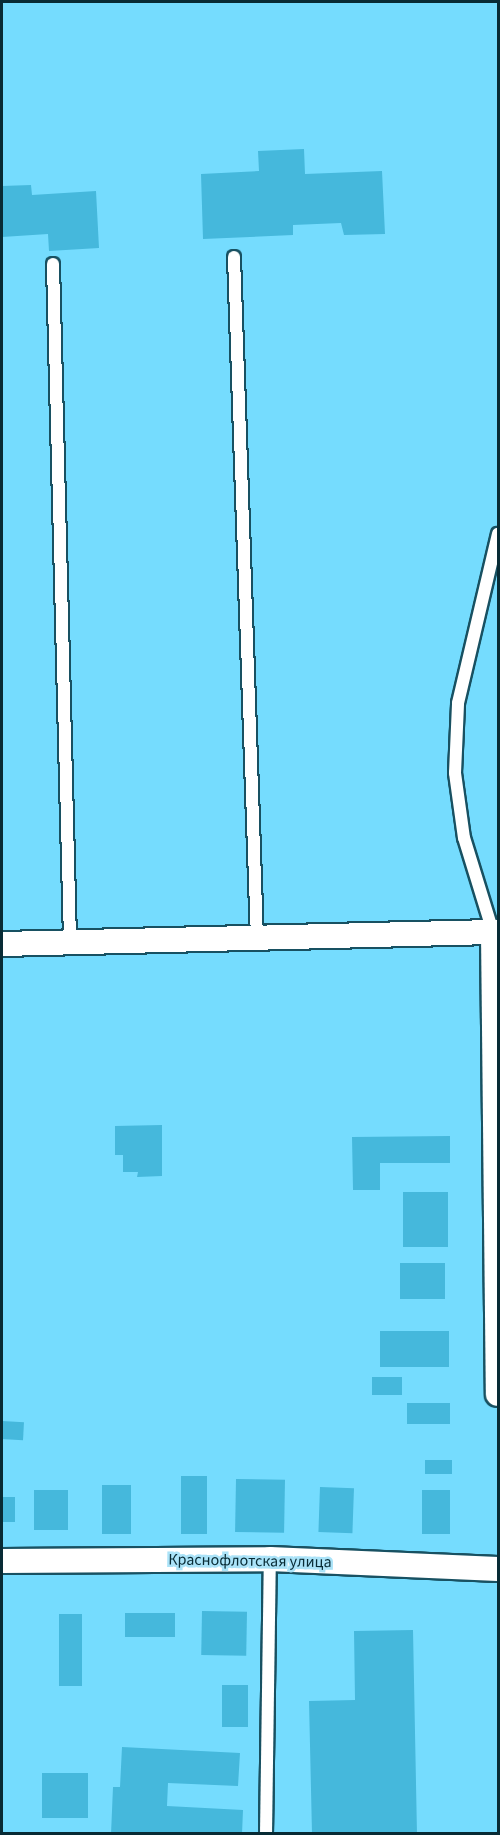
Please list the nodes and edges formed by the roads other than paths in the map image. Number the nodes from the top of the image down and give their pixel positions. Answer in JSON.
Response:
{"nodes":[{"id":1,"x":234,"y":257,"type":"dead end"},
{"id":2,"x":53,"y":264,"type":"dead end"},
{"id":3,"x":498,"y":534,"type":"edge"},
{"id":4,"x":496,"y":932,"type":"edge"},
{"id":5,"x":257,"y":938,"type":"junction"},
{"id":6,"x":70,"y":942,"type":"junction"},
{"id":7,"x":2,"y":944,"type":"edge"},
{"id":8,"x":498,"y":1394,"type":"edge"},
{"id":9,"x":270,"y":1559,"type":"junction"},
{"id":10,"x":2,"y":1561,"type":"edge"},
{"id":11,"x":498,"y":1569,"type":"edge"},
{"id":12,"x":266,"y":1833,"type":"edge"}],
"edges":[{"from":1,"to":5,"type":"lane"},
{"from":2,"to":6,"type":"lane"},
{"from":3,"to":4,"type":"lane"},
{"from":4,"to":5,"type":"street"},
{"from":4,"to":8,"type":"street"},
{"from":5,"to":6,"type":"street"},
{"from":6,"to":7,"type":"street"},
{"from":9,"to":10,"type":"street","name":"Краснофлотская улица"},
{"from":9,"to":11,"type":"street","name":"Краснофлотская улица"},
{"from":9,"to":12,"type":"lane"}]}
